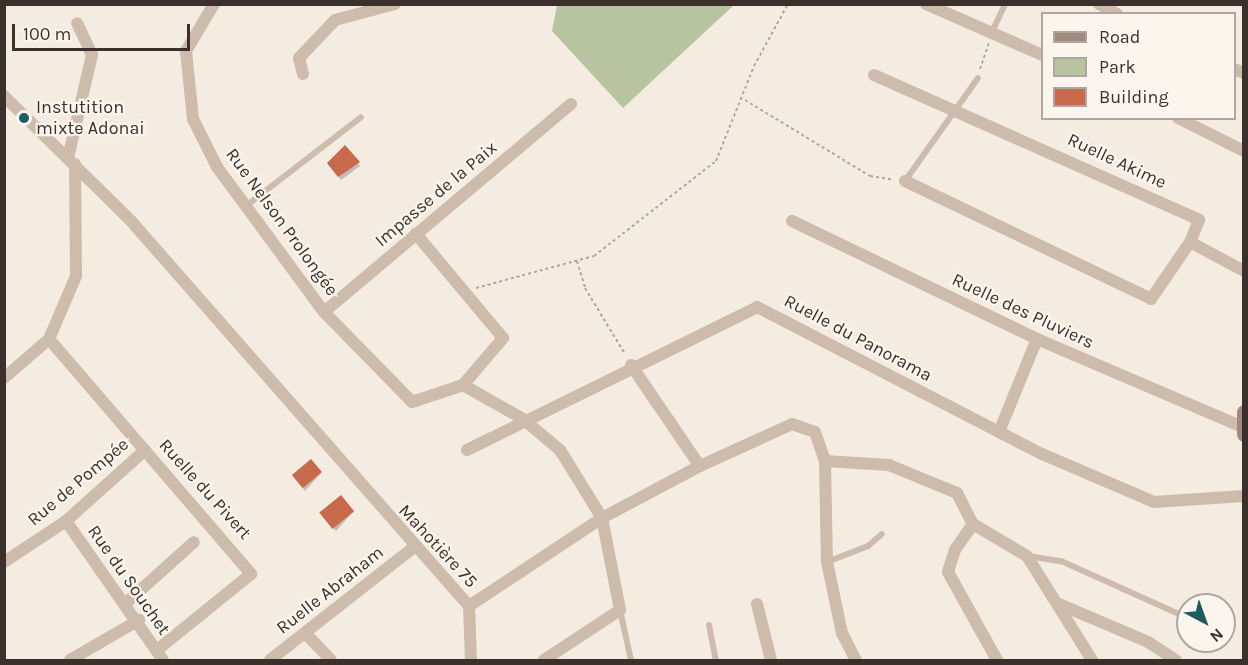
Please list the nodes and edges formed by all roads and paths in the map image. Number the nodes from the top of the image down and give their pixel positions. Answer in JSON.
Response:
{"nodes":[{"id":1,"x":214,"y":4,"type":"edge"},
{"id":2,"x":395,"y":4,"type":"edge"},
{"id":3,"x":788,"y":4,"type":"edge"},
{"id":4,"x":926,"y":4,"type":"edge"},
{"id":5,"x":1005,"y":4,"type":"edge"},
{"id":6,"x":1099,"y":4,"type":"edge"},
{"id":7,"x":1113,"y":12,"type":"edge"},
{"id":8,"x":77,"y":23,"type":"dead end"},
{"id":9,"x":992,"y":32,"type":"junction"},
{"id":10,"x":1041,"y":55,"type":"edge"},
{"id":11,"x":303,"y":74,"type":"dead end"},
{"id":12,"x":873,"y":75,"type":"dead end"},
{"id":13,"x":978,"y":78,"type":"joint"},
{"id":14,"x":4,"y":96,"type":"edge"},
{"id":15,"x":745,"y":100,"type":"junction"},
{"id":16,"x":572,"y":104,"type":"dead end"},
{"id":17,"x":956,"y":110,"type":"junction"},
{"id":18,"x":361,"y":117,"type":"dead end"},
{"id":19,"x":1182,"y":120,"type":"edge"},
{"id":20,"x":1244,"y":151,"type":"edge"},
{"id":21,"x":71,"y":161,"type":"junction"},
{"id":22,"x":905,"y":181,"type":"junction"},
{"id":23,"x":245,"y":206,"type":"junction"},
{"id":24,"x":792,"y":221,"type":"dead end"},
{"id":25,"x":416,"y":234,"type":"junction"},
{"id":26,"x":1190,"y":242,"type":"junction"},
{"id":27,"x":577,"y":261,"type":"junction"},
{"id":28,"x":1244,"y":271,"type":"edge"},
{"id":29,"x":467,"y":291,"type":"junction"},
{"id":30,"x":324,"y":312,"type":"junction"},
{"id":31,"x":49,"y":339,"type":"junction"},
{"id":32,"x":1037,"y":339,"type":"junction"},
{"id":33,"x":631,"y":365,"type":"junction"},
{"id":34,"x":4,"y":378,"type":"edge"},
{"id":35,"x":463,"y":385,"type":"junction"},
{"id":36,"x":523,"y":419,"type":"junction"},
{"id":37,"x":1243,"y":424,"type":"edge"},
{"id":38,"x":999,"y":432,"type":"junction"},
{"id":39,"x":145,"y":450,"type":"junction"},
{"id":40,"x":467,"y":450,"type":"dead end"},
{"id":41,"x":825,"y":461,"type":"junction"},
{"id":42,"x":700,"y":466,"type":"junction"},
{"id":43,"x":1244,"y":495,"type":"edge"},
{"id":44,"x":602,"y":518,"type":"junction"},
{"id":45,"x":66,"y":521,"type":"junction"},
{"id":46,"x":973,"y":524,"type":"junction"},
{"id":47,"x":882,"y":534,"type":"dead end"},
{"id":48,"x":194,"y":542,"type":"dead end"},
{"id":49,"x":413,"y":548,"type":"junction"},
{"id":50,"x":1027,"y":556,"type":"junction"},
{"id":51,"x":4,"y":562,"type":"edge"},
{"id":52,"x":827,"y":562,"type":"junction"},
{"id":53,"x":126,"y":603,"type":"junction"},
{"id":54,"x":757,"y":604,"type":"dead end"},
{"id":55,"x":1059,"y":604,"type":"junction"},
{"id":56,"x":470,"y":606,"type":"junction"},
{"id":57,"x":620,"y":610,"type":"junction"},
{"id":58,"x":1176,"y":613,"type":"edge"},
{"id":59,"x":139,"y":620,"type":"junction"},
{"id":60,"x":709,"y":625,"type":"dead end"},
{"id":61,"x":305,"y":633,"type":"junction"},
{"id":62,"x":160,"y":655,"type":"edge"},
{"id":63,"x":70,"y":660,"type":"edge"},
{"id":64,"x":270,"y":660,"type":"edge"},
{"id":65,"x":331,"y":660,"type":"edge"},
{"id":66,"x":471,"y":660,"type":"edge"},
{"id":67,"x":544,"y":660,"type":"edge"},
{"id":68,"x":631,"y":660,"type":"edge"},
{"id":69,"x":716,"y":660,"type":"edge"},
{"id":70,"x":771,"y":660,"type":"edge"},
{"id":71,"x":856,"y":660,"type":"edge"},
{"id":72,"x":997,"y":660,"type":"edge"},
{"id":73,"x":1092,"y":660,"type":"edge"},
{"id":74,"x":1176,"y":660,"type":"edge"}],
"edges":[{"from":1,"to":23,"type":"street","name":"Rue Nelson Prolongée"},
{"from":2,"to":11,"type":"street"},
{"from":3,"to":15,"type":"path"},
{"from":4,"to":9,"type":"street"},
{"from":5,"to":9,"type":"lane"},
{"from":6,"to":7,"type":"street"},
{"from":8,"to":21,"type":"street"},
{"from":9,"to":10,"type":"street"},
{"from":9,"to":13,"type":"path"},
{"from":12,"to":17,"type":"street","name":"Ruelle Akime"},
{"from":13,"to":17,"type":"lane"},
{"from":14,"to":21,"type":"street","name":"Mahotière 75"},
{"from":15,"to":22,"type":"path"},
{"from":15,"to":27,"type":"path"},
{"from":16,"to":25,"type":"street","name":"Impasse de la Paix"},
{"from":17,"to":22,"type":"lane"},
{"from":17,"to":26,"type":"street","name":"Ruelle Akime"},
{"from":18,"to":23,"type":"lane"},
{"from":19,"to":20,"type":"street"},
{"from":21,"to":31,"type":"street"},
{"from":21,"to":49,"type":"street","name":"Mahotière 75"},
{"from":22,"to":26,"type":"street"},
{"from":23,"to":30,"type":"street","name":"Rue Nelson Prolongée"},
{"from":24,"to":32,"type":"street","name":"Ruelle des Pluviers"},
{"from":25,"to":29,"type":"street"},
{"from":25,"to":30,"type":"street","name":"Impasse de la Paix"},
{"from":26,"to":28,"type":"street"},
{"from":27,"to":29,"type":"path"},
{"from":27,"to":33,"type":"path"},
{"from":29,"to":35,"type":"street"},
{"from":30,"to":35,"type":"street","name":"Rue Nelson Prolongée"},
{"from":31,"to":34,"type":"street"},
{"from":31,"to":39,"type":"street","name":"Ruelle du Pivert"},
{"from":32,"to":37,"type":"street","name":"Ruelle des Pluviers"},
{"from":32,"to":38,"type":"street"},
{"from":33,"to":36,"type":"street","name":"Ruelle du Panorama"},
{"from":33,"to":38,"type":"street","name":"Ruelle du Panorama"},
{"from":33,"to":42,"type":"street"},
{"from":35,"to":36,"type":"street"},
{"from":36,"to":40,"type":"street","name":"Ruelle du Panorama"},
{"from":36,"to":44,"type":"street"},
{"from":38,"to":43,"type":"street","name":"Ruelle du Panorama"},
{"from":39,"to":45,"type":"street","name":"Rue de Pompée"},
{"from":39,"to":62,"type":"street","name":"Ruelle du Pivert"},
{"from":41,"to":42,"type":"street","name":"Mahotière 75"},
{"from":41,"to":46,"type":"street"},
{"from":41,"to":52,"type":"street","name":"Mahotière 75"},
{"from":42,"to":44,"type":"street","name":"Mahotière 75"},
{"from":44,"to":56,"type":"street","name":"Mahotière 75"},
{"from":44,"to":57,"type":"street"},
{"from":45,"to":51,"type":"street","name":"Rue de Pompée"},
{"from":45,"to":53,"type":"street","name":"Rue du Souchet"},
{"from":46,"to":50,"type":"street"},
{"from":46,"to":72,"type":"street"},
{"from":47,"to":52,"type":"lane"},
{"from":48,"to":53,"type":"street"},
{"from":49,"to":56,"type":"street","name":"Mahotière 75"},
{"from":49,"to":61,"type":"street","name":"Ruelle Abraham"},
{"from":50,"to":55,"type":"street"},
{"from":50,"to":58,"type":"lane"},
{"from":52,"to":71,"type":"street","name":"Mahotière 75"},
{"from":53,"to":59,"type":"street","name":"Rue du Souchet"},
{"from":54,"to":70,"type":"street"},
{"from":55,"to":73,"type":"street"},
{"from":55,"to":74,"type":"street"},
{"from":56,"to":66,"type":"street"},
{"from":57,"to":67,"type":"street"},
{"from":57,"to":68,"type":"lane"},
{"from":59,"to":62,"type":"street","name":"Rue du Souchet"},
{"from":59,"to":63,"type":"street"},
{"from":60,"to":69,"type":"lane"},
{"from":61,"to":64,"type":"street","name":"Ruelle Abraham"},
{"from":61,"to":65,"type":"street"}]}
